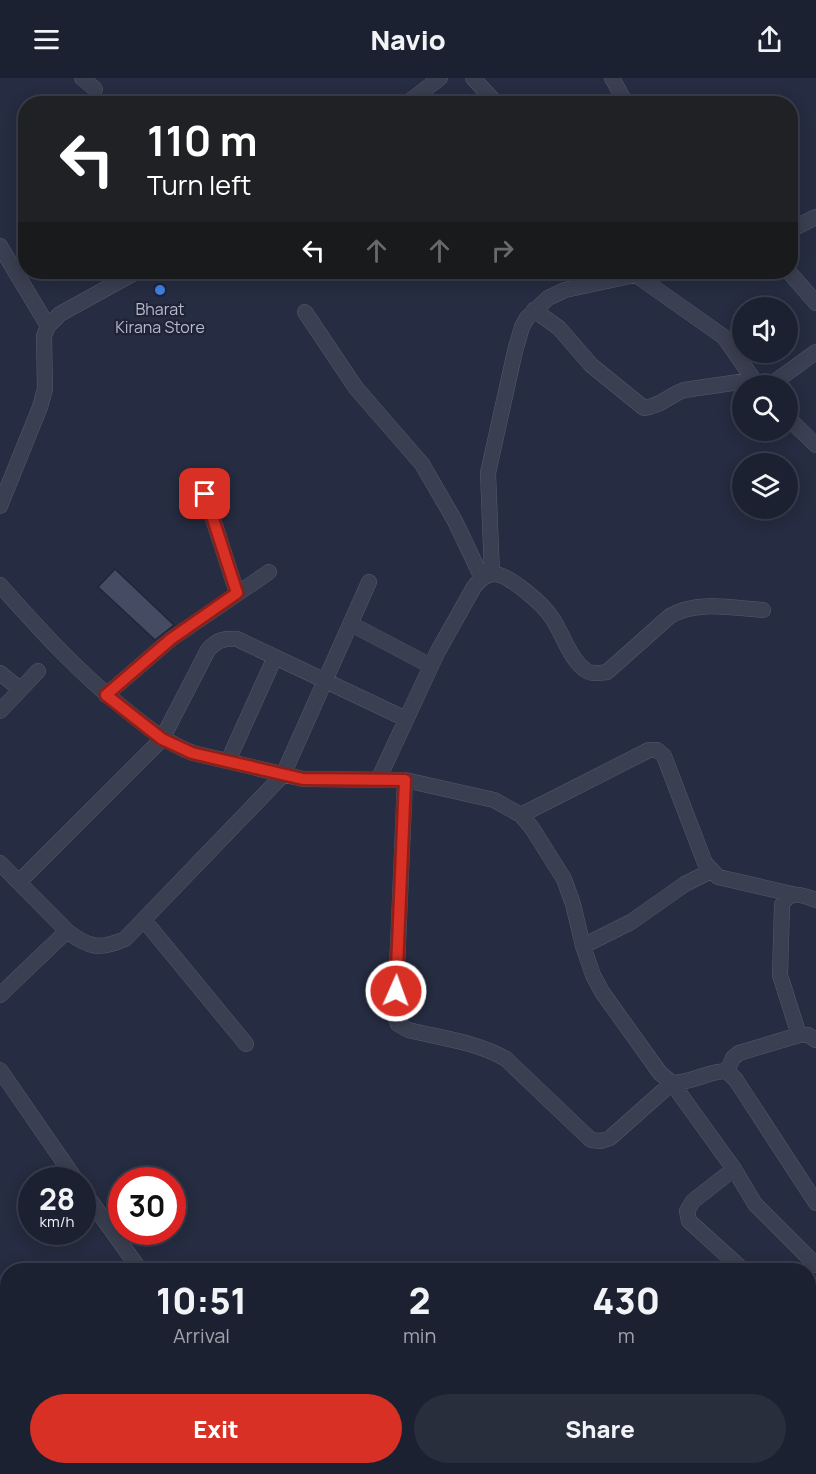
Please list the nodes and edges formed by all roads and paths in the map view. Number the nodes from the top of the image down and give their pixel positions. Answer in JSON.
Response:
{"nodes":[{"id":1,"x":82,"y":78,"type":"edge"},
{"id":2,"x":440,"y":78,"type":"edge"},
{"id":3,"x":473,"y":78,"type":"edge"},
{"id":4,"x":612,"y":78,"type":"edge"},
{"id":5,"x":95,"y":89,"type":"dead end"},
{"id":6,"x":416,"y":96,"type":"edge"},
{"id":7,"x":490,"y":96,"type":"edge"},
{"id":8,"x":622,"y":96,"type":"edge"},
{"id":9,"x":816,"y":217,"type":"edge"},
{"id":10,"x":798,"y":226,"type":"edge"},
{"id":11,"x":0,"y":246,"type":"edge"},
{"id":12,"x":18,"y":276,"type":"edge"},
{"id":13,"x":20,"y":279,"type":"edge"},
{"id":14,"x":123,"y":279,"type":"edge"},
{"id":15,"x":615,"y":279,"type":"edge"},
{"id":16,"x":651,"y":279,"type":"edge"},
{"id":17,"x":795,"y":279,"type":"edge"},
{"id":18,"x":816,"y":303,"type":"edge"},
{"id":19,"x":534,"y":310,"type":"junction"},
{"id":20,"x":305,"y":312,"type":"dead end"},
{"id":21,"x":48,"y":326,"type":"junction"},
{"id":22,"x":816,"y":352,"type":"edge"},
{"id":23,"x":750,"y":375,"type":"edge"},
{"id":24,"x":784,"y":375,"type":"edge"},
{"id":25,"x":732,"y":385,"type":"edge"},
{"id":26,"x":798,"y":428,"type":"edge"},
{"id":27,"x":816,"y":445,"type":"edge"},
{"id":28,"x":205,"y":494,"type":"dead end"},
{"id":29,"x":0,"y":506,"type":"edge"},
{"id":30,"x":269,"y":572,"type":"dead end"},
{"id":31,"x":487,"y":576,"type":"junction"},
{"id":32,"x":369,"y":582,"type":"dead end"},
{"id":33,"x":0,"y":585,"type":"edge"},
{"id":34,"x":237,"y":593,"type":"junction"},
{"id":35,"x":763,"y":610,"type":"dead end"},
{"id":36,"x":351,"y":624,"type":"junction"},
{"id":37,"x":276,"y":657,"type":"junction"},
{"id":38,"x":431,"y":666,"type":"junction"},
{"id":39,"x":38,"y":671,"type":"dead end"},
{"id":40,"x":0,"y":673,"type":"edge"},
{"id":41,"x":325,"y":681,"type":"junction"},
{"id":42,"x":20,"y":689,"type":"junction"},
{"id":43,"x":106,"y":695,"type":"junction"},
{"id":44,"x":0,"y":711,"type":"edge"},
{"id":45,"x":406,"y":719,"type":"junction"},
{"id":46,"x":162,"y":739,"type":"junction"},
{"id":47,"x":228,"y":761,"type":"junction"},
{"id":48,"x":283,"y":775,"type":"junction"},
{"id":49,"x":379,"y":778,"type":"junction"},
{"id":50,"x":405,"y":780,"type":"junction"},
{"id":51,"x":521,"y":815,"type":"junction"},
{"id":52,"x":0,"y":863,"type":"edge"},
{"id":53,"x":711,"y":871,"type":"junction"},
{"id":54,"x":19,"y":882,"type":"junction"},
{"id":55,"x":792,"y":894,"type":"junction"},
{"id":56,"x":816,"y":900,"type":"edge"},
{"id":57,"x":144,"y":920,"type":"junction"},
{"id":58,"x":67,"y":932,"type":"junction"},
{"id":59,"x":583,"y":946,"type":"junction"},
{"id":60,"x":0,"y":995,"type":"edge"},
{"id":61,"x":799,"y":1035,"type":"junction"},
{"id":62,"x":816,"y":1040,"type":"edge"},
{"id":63,"x":246,"y":1044,"type":"dead end"},
{"id":64,"x":0,"y":1070,"type":"edge"},
{"id":65,"x":727,"y":1071,"type":"junction"},
{"id":66,"x":672,"y":1083,"type":"junction"},
{"id":67,"x":67,"y":1167,"type":"edge"},
{"id":68,"x":734,"y":1169,"type":"junction"},
{"id":69,"x":816,"y":1203,"type":"edge"},
{"id":70,"x":96,"y":1209,"type":"edge"},
{"id":71,"x":135,"y":1263,"type":"edge"},
{"id":72,"x":735,"y":1263,"type":"edge"},
{"id":73,"x":814,"y":1263,"type":"edge"}],
"edges":[{"from":1,"to":5,"type":"street"},
{"from":2,"to":6,"type":"street"},
{"from":3,"to":7,"type":"street"},
{"from":4,"to":8,"type":"street"},
{"from":9,"to":10,"type":"street"},
{"from":11,"to":12,"type":"street"},
{"from":13,"to":21,"type":"street"},
{"from":14,"to":21,"type":"street"},
{"from":15,"to":19,"type":"street"},
{"from":16,"to":23,"type":"street"},
{"from":17,"to":18,"type":"street"},
{"from":19,"to":25,"type":"street"},
{"from":19,"to":31,"type":"street"},
{"from":20,"to":31,"type":"street"},
{"from":21,"to":29,"type":"street"},
{"from":22,"to":24,"type":"street"},
{"from":26,"to":27,"type":"street"},
{"from":28,"to":34,"type":"street"},
{"from":30,"to":34,"type":"street"},
{"from":31,"to":35,"type":"street"},
{"from":31,"to":38,"type":"street"},
{"from":32,"to":36,"type":"street"},
{"from":33,"to":43,"type":"street"},
{"from":34,"to":43,"type":"street"},
{"from":36,"to":38,"type":"street"},
{"from":36,"to":41,"type":"street"},
{"from":37,"to":41,"type":"street"},
{"from":37,"to":46,"type":"street"},
{"from":37,"to":47,"type":"street"},
{"from":38,"to":45,"type":"street"},
{"from":39,"to":42,"type":"street"},
{"from":40,"to":42,"type":"street"},
{"from":41,"to":45,"type":"street"},
{"from":41,"to":48,"type":"street"},
{"from":42,"to":44,"type":"street"},
{"from":43,"to":46,"type":"street"},
{"from":45,"to":49,"type":"street"},
{"from":46,"to":47,"type":"street"},
{"from":46,"to":54,"type":"street"},
{"from":47,"to":48,"type":"street"},
{"from":48,"to":49,"type":"street"},
{"from":48,"to":57,"type":"street"},
{"from":49,"to":50,"type":"street"},
{"from":50,"to":51,"type":"street"},
{"from":50,"to":66,"type":"street"},
{"from":51,"to":53,"type":"street"},
{"from":51,"to":59,"type":"street"},
{"from":52,"to":54,"type":"street"},
{"from":53,"to":55,"type":"street"},
{"from":53,"to":59,"type":"street"},
{"from":54,"to":58,"type":"street"},
{"from":55,"to":56,"type":"street"},
{"from":55,"to":61,"type":"street"},
{"from":57,"to":58,"type":"street"},
{"from":57,"to":63,"type":"street"},
{"from":58,"to":60,"type":"street"},
{"from":59,"to":66,"type":"street"},
{"from":61,"to":62,"type":"street"},
{"from":61,"to":65,"type":"street"},
{"from":64,"to":67,"type":"street"},
{"from":65,"to":66,"type":"street"},
{"from":65,"to":69,"type":"street"},
{"from":66,"to":68,"type":"street"},
{"from":68,"to":72,"type":"street"},
{"from":68,"to":73,"type":"street"},
{"from":70,"to":71,"type":"street"}]}
